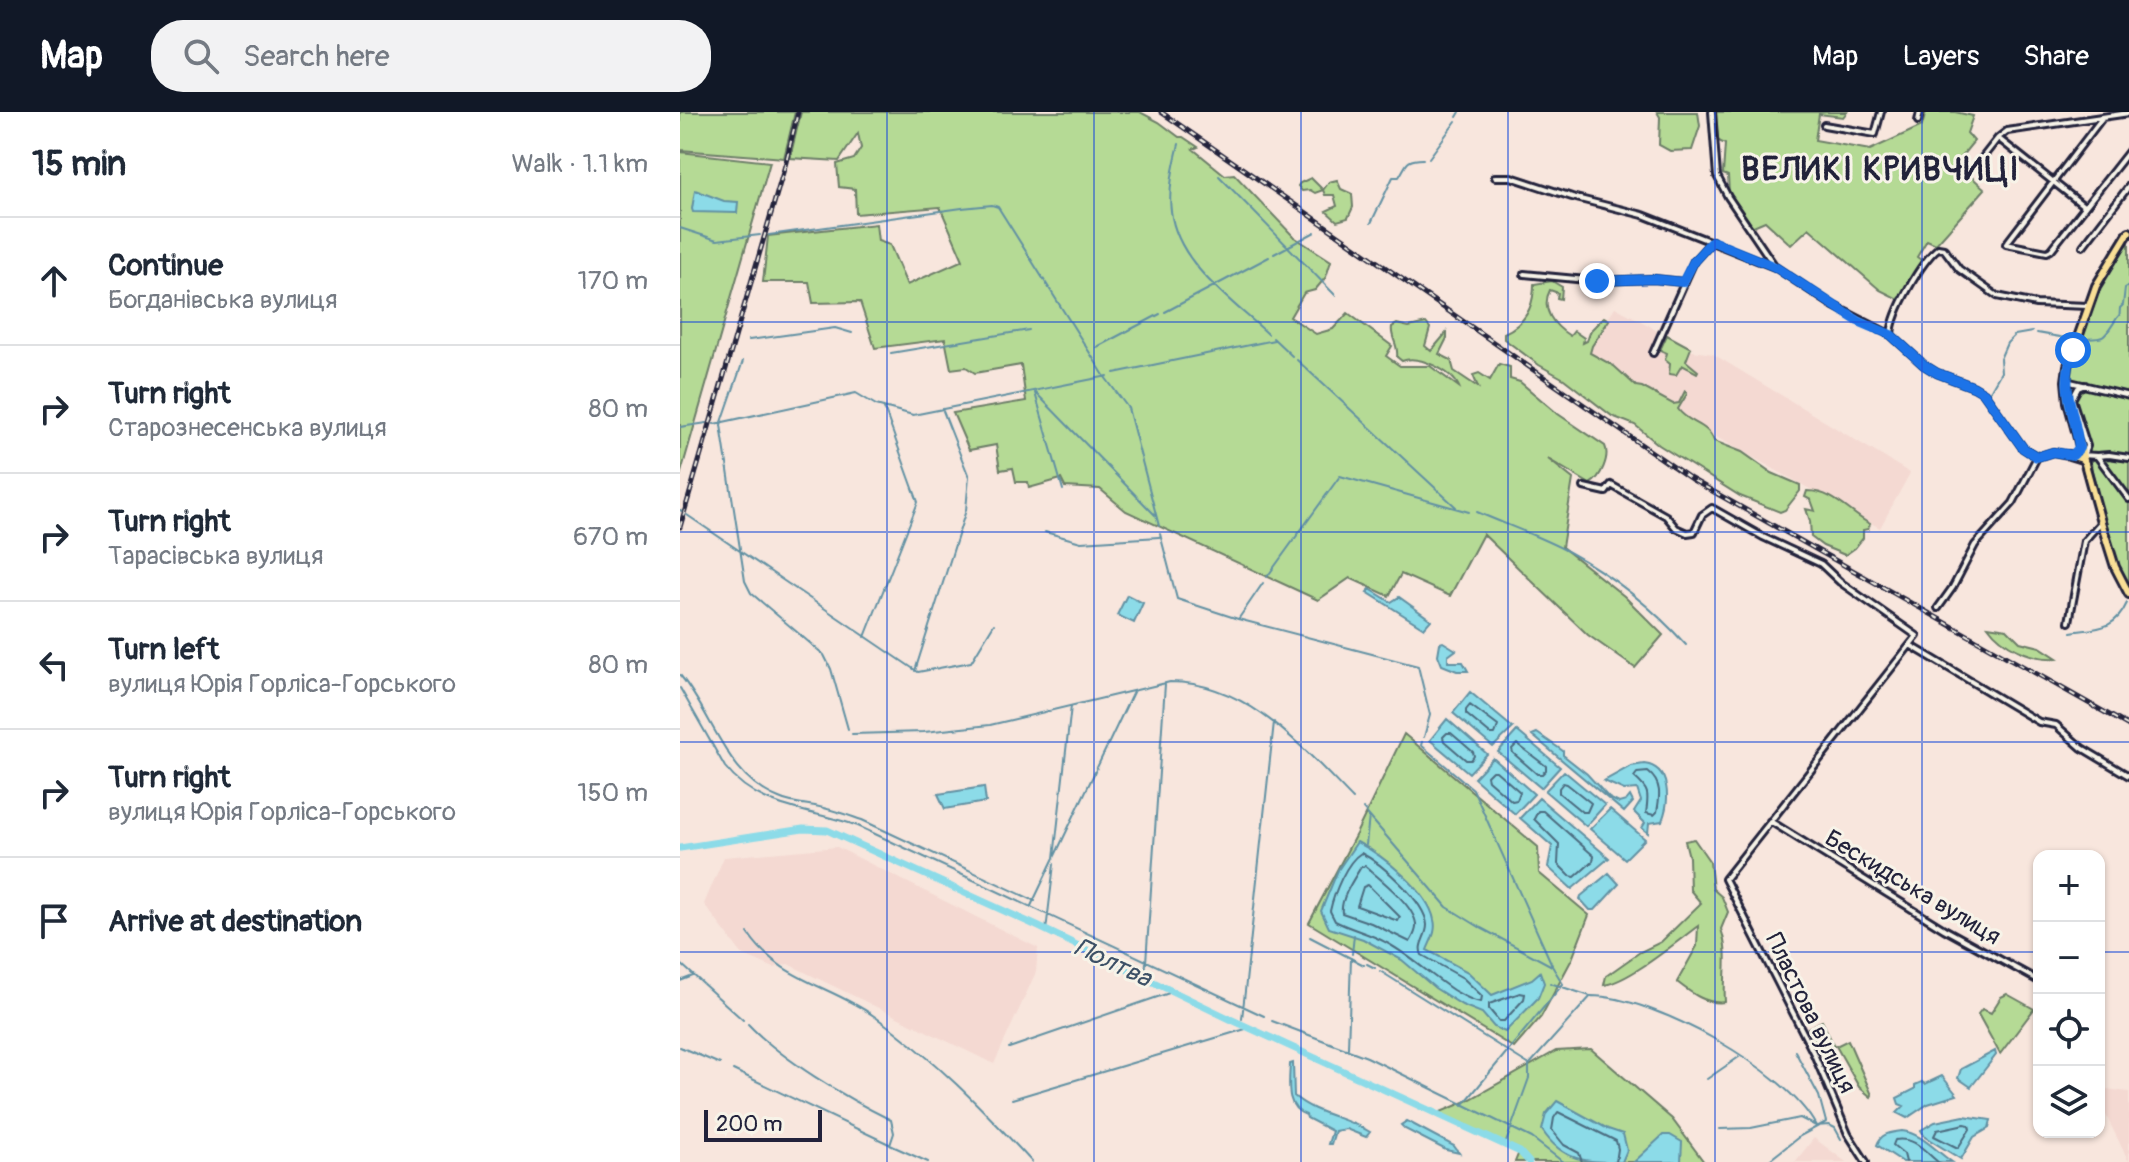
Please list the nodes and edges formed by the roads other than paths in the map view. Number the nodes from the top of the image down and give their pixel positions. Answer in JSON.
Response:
{"nodes":[{"id":1,"x":1712,"y":112,"type":"edge"},
{"id":2,"x":1881,"y":112,"type":"edge"},
{"id":3,"x":1920,"y":112,"type":"edge"},
{"id":4,"x":2129,"y":113,"type":"edge"},
{"id":5,"x":2102,"y":118,"type":"junction"},
{"id":6,"x":1918,"y":121,"type":"dead end"},
{"id":7,"x":1824,"y":125,"type":"dead end"},
{"id":8,"x":1998,"y":138,"type":"junction"},
{"id":9,"x":2129,"y":151,"type":"edge"},
{"id":10,"x":1976,"y":166,"type":"dead end"},
{"id":11,"x":1495,"y":177,"type":"dead end"},
{"id":12,"x":2054,"y":183,"type":"junction"},
{"id":13,"x":2129,"y":186,"type":"edge"},
{"id":14,"x":2085,"y":207,"type":"junction"},
{"id":15,"x":2129,"y":232,"type":"edge"},
{"id":16,"x":1712,"y":241,"type":"junction"},
{"id":17,"x":2083,"y":246,"type":"dead end"},
{"id":18,"x":1775,"y":267,"type":"junction"},
{"id":19,"x":1524,"y":274,"type":"dead end"},
{"id":20,"x":1683,"y":282,"type":"junction"},
{"id":21,"x":2088,"y":306,"type":"junction"},
{"id":22,"x":1891,"y":335,"type":"junction"},
{"id":23,"x":1653,"y":353,"type":"dead end"},
{"id":24,"x":2066,"y":381,"type":"junction"},
{"id":25,"x":2085,"y":385,"type":"junction"},
{"id":26,"x":2129,"y":396,"type":"edge"},
{"id":27,"x":2079,"y":444,"type":"junction"},
{"id":28,"x":2069,"y":455,"type":"junction"},
{"id":29,"x":2097,"y":456,"type":"junction"},
{"id":30,"x":2037,"y":457,"type":"junction"},
{"id":31,"x":2129,"y":458,"type":"edge"},
{"id":32,"x":2084,"y":459,"type":"junction"},
{"id":33,"x":1584,"y":487,"type":"dead end"},
{"id":34,"x":2129,"y":499,"type":"edge"},
{"id":35,"x":2101,"y":522,"type":"junction"},
{"id":36,"x":2129,"y":594,"type":"edge"},
{"id":37,"x":1938,"y":608,"type":"dead end"},
{"id":38,"x":2069,"y":622,"type":"dead end"},
{"id":39,"x":1910,"y":645,"type":"junction"},
{"id":40,"x":2129,"y":776,"type":"edge"},
{"id":41,"x":1770,"y":821,"type":"junction"},
{"id":42,"x":2033,"y":978,"type":"edge"},
{"id":43,"x":1866,"y":1162,"type":"edge"}],
"edges":[{"from":1,"to":18,"type":"street"},
{"from":2,"to":7,"type":"street"},
{"from":3,"to":6,"type":"street"},
{"from":4,"to":5,"type":"street"},
{"from":5,"to":8,"type":"street"},
{"from":5,"to":12,"type":"street"},
{"from":8,"to":10,"type":"street"},
{"from":8,"to":12,"type":"street"},
{"from":9,"to":14,"type":"street"},
{"from":11,"to":16,"type":"street"},
{"from":12,"to":14,"type":"street"},
{"from":12,"to":14,"type":"street"},
{"from":13,"to":17,"type":"street"},
{"from":15,"to":21,"type":"main road"},
{"from":16,"to":18,"type":"street"},
{"from":16,"to":20,"type":"street"},
{"from":18,"to":22,"type":"street"},
{"from":19,"to":20,"type":"street"},
{"from":20,"to":23,"type":"street"},
{"from":21,"to":22,"type":"street"},
{"from":21,"to":24,"type":"main road"},
{"from":22,"to":30,"type":"street"},
{"from":24,"to":25,"type":"street"},
{"from":24,"to":27,"type":"main road"},
{"from":25,"to":26,"type":"street"},
{"from":25,"to":32,"type":"street"},
{"from":27,"to":28,"type":"main road"},
{"from":27,"to":32,"type":"main road"},
{"from":28,"to":30,"type":"street"},
{"from":28,"to":32,"type":"main road"},
{"from":29,"to":31,"type":"street"},
{"from":29,"to":32,"type":"street"},
{"from":29,"to":34,"type":"street"},
{"from":30,"to":37,"type":"street"},
{"from":32,"to":35,"type":"main road"},
{"from":33,"to":39,"type":"street"},
{"from":35,"to":36,"type":"main road"},
{"from":35,"to":38,"type":"street"},
{"from":39,"to":40,"type":"street"},
{"from":39,"to":41,"type":"street"},
{"from":41,"to":42,"type":"street","name":"Бескидська вулиця"},
{"from":41,"to":43,"type":"street","name":"Пластова вулиця"}]}
